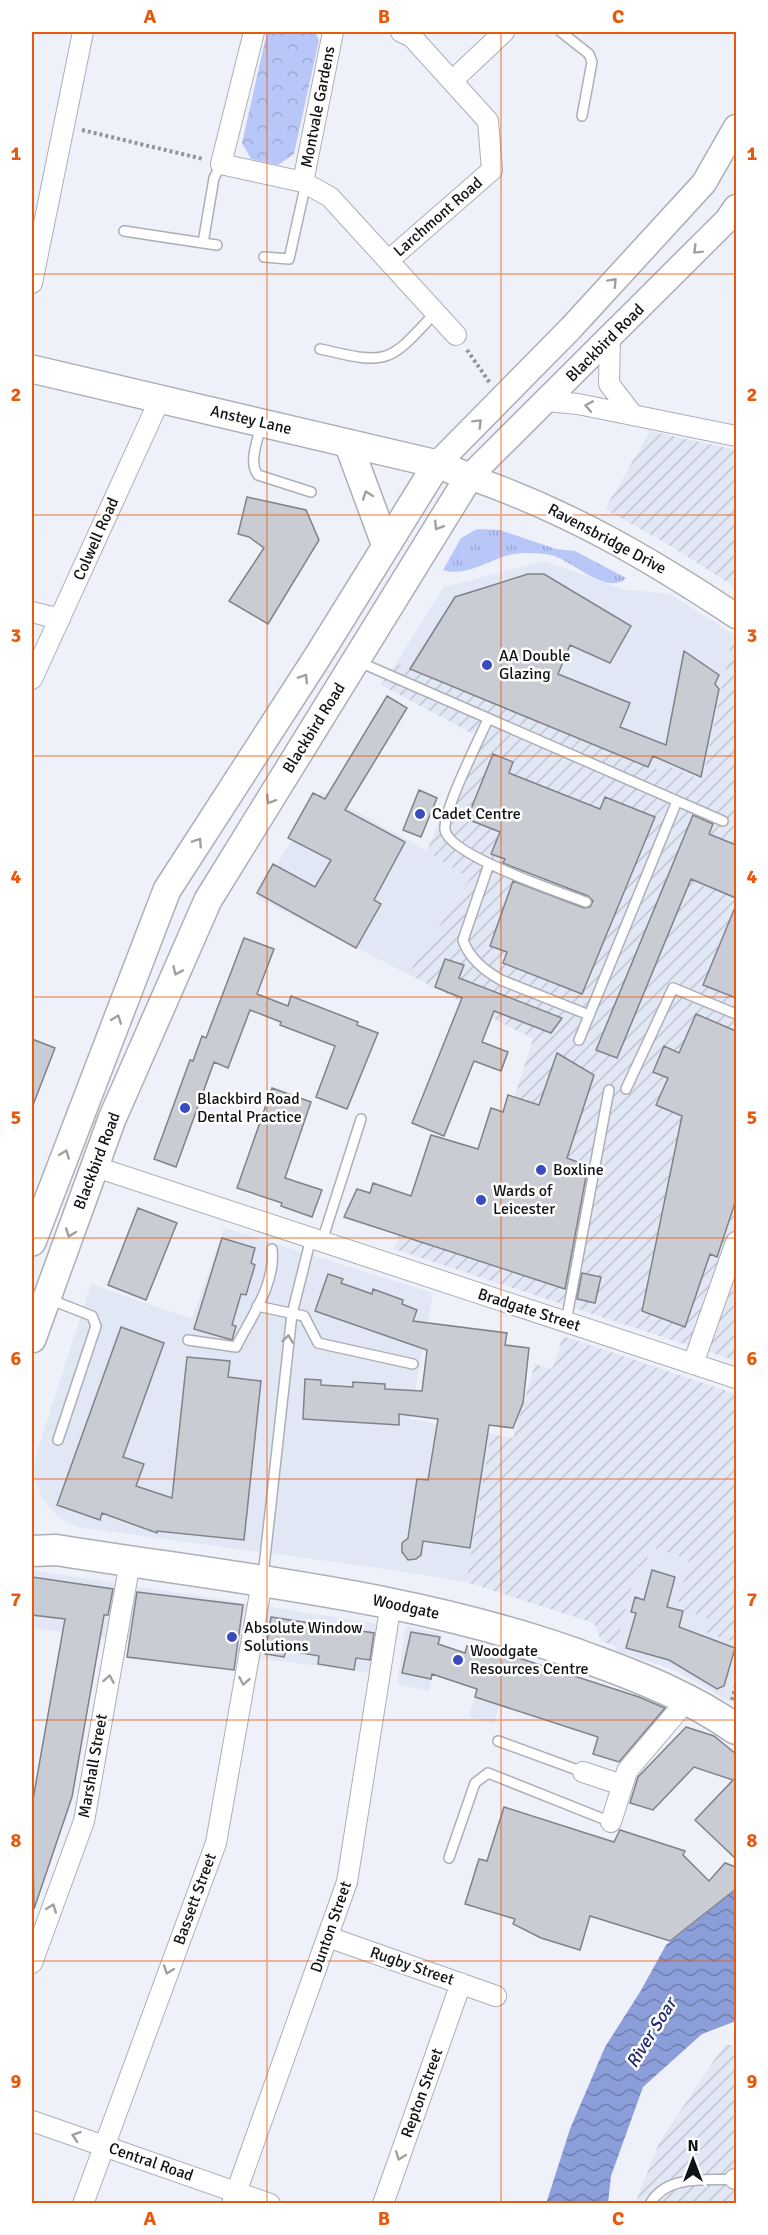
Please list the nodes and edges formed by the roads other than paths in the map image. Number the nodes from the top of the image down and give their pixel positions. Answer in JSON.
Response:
{"nodes":[{"id":1,"x":83,"y":32,"type":"edge"},
{"id":2,"x":254,"y":32,"type":"edge"},
{"id":3,"x":333,"y":32,"type":"edge"},
{"id":4,"x":401,"y":32,"type":"edge"},
{"id":5,"x":504,"y":32,"type":"edge"},
{"id":6,"x":561,"y":32,"type":"edge"},
{"id":7,"x":452,"y":81,"type":"junction"},
{"id":8,"x":582,"y":116,"type":"dead end"},
{"id":9,"x":736,"y":126,"type":"edge"},
{"id":10,"x":221,"y":164,"type":"junction"},
{"id":11,"x":304,"y":182,"type":"junction"},
{"id":12,"x":733,"y":216,"type":"edge"},
{"id":13,"x":124,"y":231,"type":"dead end"},
{"id":14,"x":203,"y":243,"type":"junction"},
{"id":15,"x":217,"y":245,"type":"dead end"},
{"id":16,"x":264,"y":257,"type":"dead end"},
{"id":17,"x":389,"y":260,"type":"junction"},
{"id":18,"x":32,"y":283,"type":"edge"},
{"id":19,"x":436,"y":312,"type":"junction"},
{"id":20,"x":456,"y":335,"type":"road end"},
{"id":21,"x":610,"y":337,"type":"junction"},
{"id":22,"x":320,"y":349,"type":"dead end"},
{"id":23,"x":32,"y":369,"type":"edge"},
{"id":24,"x":160,"y":399,"type":"junction"},
{"id":25,"x":546,"y":401,"type":"junction"},
{"id":26,"x":633,"y":415,"type":"junction"},
{"id":27,"x":262,"y":423,"type":"junction"},
{"id":28,"x":736,"y":436,"type":"edge"},
{"id":29,"x":348,"y":443,"type":"junction"},
{"id":30,"x":437,"y":464,"type":"junction"},
{"id":31,"x":469,"y":477,"type":"junction"},
{"id":32,"x":311,"y":492,"type":"dead end"},
{"id":33,"x":386,"y":546,"type":"junction"},
{"id":34,"x":32,"y":612,"type":"edge"},
{"id":35,"x":736,"y":616,"type":"edge"},
{"id":36,"x":60,"y":619,"type":"junction"},
{"id":37,"x":356,"y":661,"type":"junction"},
{"id":38,"x":32,"y":679,"type":"edge"},
{"id":39,"x":488,"y":719,"type":"junction"},
{"id":40,"x":677,"y":801,"type":"junction"},
{"id":41,"x":723,"y":821,"type":"dead end"},
{"id":42,"x":489,"y":864,"type":"junction"},
{"id":43,"x":586,"y":902,"type":"dead end"},
{"id":44,"x":736,"y":1014,"type":"edge"},
{"id":45,"x":589,"y":1015,"type":"junction"},
{"id":46,"x":579,"y":1040,"type":"dead end"},
{"id":47,"x":102,"y":1058,"type":"junction"},
{"id":48,"x":135,"y":1066,"type":"junction"},
{"id":49,"x":626,"y":1089,"type":"dead end"},
{"id":50,"x":609,"y":1090,"type":"dead end"},
{"id":51,"x":361,"y":1119,"type":"dead end"},
{"id":52,"x":96,"y":1167,"type":"junction"},
{"id":53,"x":316,"y":1239,"type":"junction"},
{"id":54,"x":32,"y":1242,"type":"edge"},
{"id":55,"x":736,"y":1242,"type":"edge"},
{"id":56,"x":272,"y":1249,"type":"dead end"},
{"id":57,"x":46,"y":1298,"type":"junction"},
{"id":58,"x":257,"y":1306,"type":"junction"},
{"id":59,"x":292,"y":1314,"type":"junction"},
{"id":60,"x":566,"y":1322,"type":"junction"},
{"id":61,"x":32,"y":1339,"type":"edge"},
{"id":62,"x":188,"y":1340,"type":"dead end"},
{"id":63,"x":413,"y":1364,"type":"dead end"},
{"id":64,"x":693,"y":1364,"type":"junction"},
{"id":65,"x":736,"y":1378,"type":"edge"},
{"id":66,"x":58,"y":1440,"type":"dead end"},
{"id":67,"x":40,"y":1547,"type":"edge"},
{"id":68,"x":130,"y":1562,"type":"junction"},
{"id":69,"x":262,"y":1582,"type":"junction"},
{"id":70,"x":391,"y":1603,"type":"junction"},
{"id":71,"x":688,"y":1699,"type":"junction"},
{"id":72,"x":736,"y":1729,"type":"edge"},
{"id":73,"x":498,"y":1741,"type":"dead end"},
{"id":74,"x":584,"y":1772,"type":"joint"},
{"id":75,"x":622,"y":1785,"type":"junction"},
{"id":76,"x":611,"y":1822,"type":"joint"},
{"id":77,"x":449,"y":1858,"type":"dead end"},
{"id":78,"x":328,"y":1937,"type":"junction"},
{"id":79,"x":32,"y":1963,"type":"edge"},
{"id":80,"x":461,"y":1983,"type":"junction"},
{"id":81,"x":496,"y":1996,"type":"dead end"},
{"id":82,"x":32,"y":2121,"type":"edge"},
{"id":83,"x":103,"y":2146,"type":"junction"},
{"id":84,"x":736,"y":2179,"type":"edge"},
{"id":85,"x":234,"y":2197,"type":"edge"},
{"id":86,"x":83,"y":2204,"type":"edge"},
{"id":87,"x":270,"y":2204,"type":"edge"},
{"id":88,"x":383,"y":2204,"type":"edge"},
{"id":89,"x":650,"y":2204,"type":"edge"}],
"edges":[{"from":1,"to":18,"type":"street"},
{"from":2,"to":10,"type":"street"},
{"from":3,"to":11,"type":"street","name":"Montvale Gardens"},
{"from":4,"to":7,"type":"street","name":"Larchmont Road"},
{"from":5,"to":7,"type":"street"},
{"from":6,"to":8,"type":"lane"},
{"from":7,"to":17,"type":"street","name":"Larchmont Road"},
{"from":30,"to":9,"type":"street","name":"Blackbird Road","one_way":true},
{"from":10,"to":11,"type":"street","name":"Montvale Gardens"},
{"from":10,"to":14,"type":"lane"},
{"from":11,"to":16,"type":"lane"},
{"from":11,"to":17,"type":"street","name":"Montvale Gardens"},
{"from":12,"to":21,"type":"street","name":"Blackbird Road","one_way":true},
{"from":13,"to":14,"type":"lane"},
{"from":14,"to":15,"type":"lane"},
{"from":17,"to":19,"type":"street","name":"Montvale Gardens"},
{"from":19,"to":20,"type":"street","name":"Montvale Gardens"},
{"from":19,"to":22,"type":"lane"},
{"from":21,"to":25,"type":"street","name":"Blackbird Road"},
{"from":21,"to":26,"type":"street"},
{"from":23,"to":24,"type":"main road","name":"Anstey Lane"},
{"from":24,"to":27,"type":"main road","name":"Anstey Lane"},
{"from":24,"to":36,"type":"street","name":"Colwell Road"},
{"from":26,"to":25,"type":"street","one_way":true},
{"from":25,"to":31,"type":"street","name":"Blackbird Road"},
{"from":26,"to":28,"type":"street"},
{"from":27,"to":29,"type":"main road","name":"Anstey Lane"},
{"from":27,"to":32,"type":"lane"},
{"from":29,"to":30,"type":"main road","name":"Anstey Lane"},
{"from":33,"to":29,"type":"main road","one_way":true},
{"from":30,"to":31,"type":"main road","name":"Anstey Lane"},
{"from":30,"to":33,"type":"main road","name":"Blackbird Road"},
{"from":31,"to":35,"type":"street","name":"Ravensbridge Drive"},
{"from":31,"to":37,"type":"main road","name":"Blackbird Road","one_way":true},
{"from":47,"to":33,"type":"main road","name":"Blackbird Road","one_way":true},
{"from":34,"to":36,"type":"street"},
{"from":36,"to":38,"type":"street","name":"Colwell Road"},
{"from":37,"to":39,"type":"lane"},
{"from":37,"to":48,"type":"main road","name":"Blackbird Road","one_way":true},
{"from":39,"to":40,"type":"lane"},
{"from":39,"to":42,"type":"lane"},
{"from":40,"to":41,"type":"lane"},
{"from":40,"to":45,"type":"lane"},
{"from":42,"to":43,"type":"lane"},
{"from":42,"to":45,"type":"lane"},
{"from":44,"to":49,"type":"lane"},
{"from":45,"to":46,"type":"lane"},
{"from":47,"to":48,"type":"street"},
{"from":54,"to":47,"type":"main road","name":"Blackbird Road","one_way":true},
{"from":48,"to":52,"type":"main road","name":"Blackbird Road"},
{"from":50,"to":60,"type":"lane"},
{"from":51,"to":53,"type":"lane"},
{"from":52,"to":53,"type":"street","name":"Bradgate Street"},
{"from":52,"to":57,"type":"main road","name":"Blackbird Road","one_way":true},
{"from":53,"to":59,"type":"lane"},
{"from":53,"to":60,"type":"street","name":"Bradgate Street"},
{"from":55,"to":64,"type":"street"},
{"from":56,"to":58,"type":"lane"},
{"from":57,"to":61,"type":"main road","name":"Blackbird Road"},
{"from":57,"to":66,"type":"lane"},
{"from":58,"to":59,"type":"lane"},
{"from":58,"to":62,"type":"lane"},
{"from":59,"to":63,"type":"lane"},
{"from":69,"to":59,"type":"lane","one_way":true},
{"from":60,"to":64,"type":"street","name":"Bradgate Street"},
{"from":64,"to":65,"type":"street","name":"Bradgate Street"},
{"from":67,"to":68,"type":"main road","name":"Woodgate"},
{"from":68,"to":69,"type":"main road","name":"Woodgate"},
{"from":79,"to":68,"type":"street","name":"Marshall Street","one_way":true},
{"from":69,"to":70,"type":"main road","name":"Woodgate"},
{"from":69,"to":83,"type":"street","name":"Bassett Street","one_way":true},
{"from":70,"to":71,"type":"main road","name":"Woodgate"},
{"from":70,"to":78,"type":"street","name":"Dunton Street"},
{"from":71,"to":72,"type":"main road","name":"Woodgate"},
{"from":71,"to":75,"type":"street"},
{"from":73,"to":74,"type":"lane"},
{"from":74,"to":75,"type":"street"},
{"from":75,"to":76,"type":"street"},
{"from":76,"to":77,"type":"lane"},
{"from":78,"to":80,"type":"street","name":"Rugby Street"},
{"from":78,"to":85,"type":"street","name":"Dunton Street"},
{"from":80,"to":81,"type":"street","name":"Rugby Street"},
{"from":80,"to":88,"type":"street","name":"Repton Street","one_way":true},
{"from":83,"to":82,"type":"street","name":"Central Road","one_way":true},
{"from":83,"to":85,"type":"street","name":"Central Road"},
{"from":83,"to":86,"type":"street","name":"Bassett Street"},
{"from":84,"to":89,"type":"lane"},
{"from":85,"to":87,"type":"street","name":"Central Road"}]}
